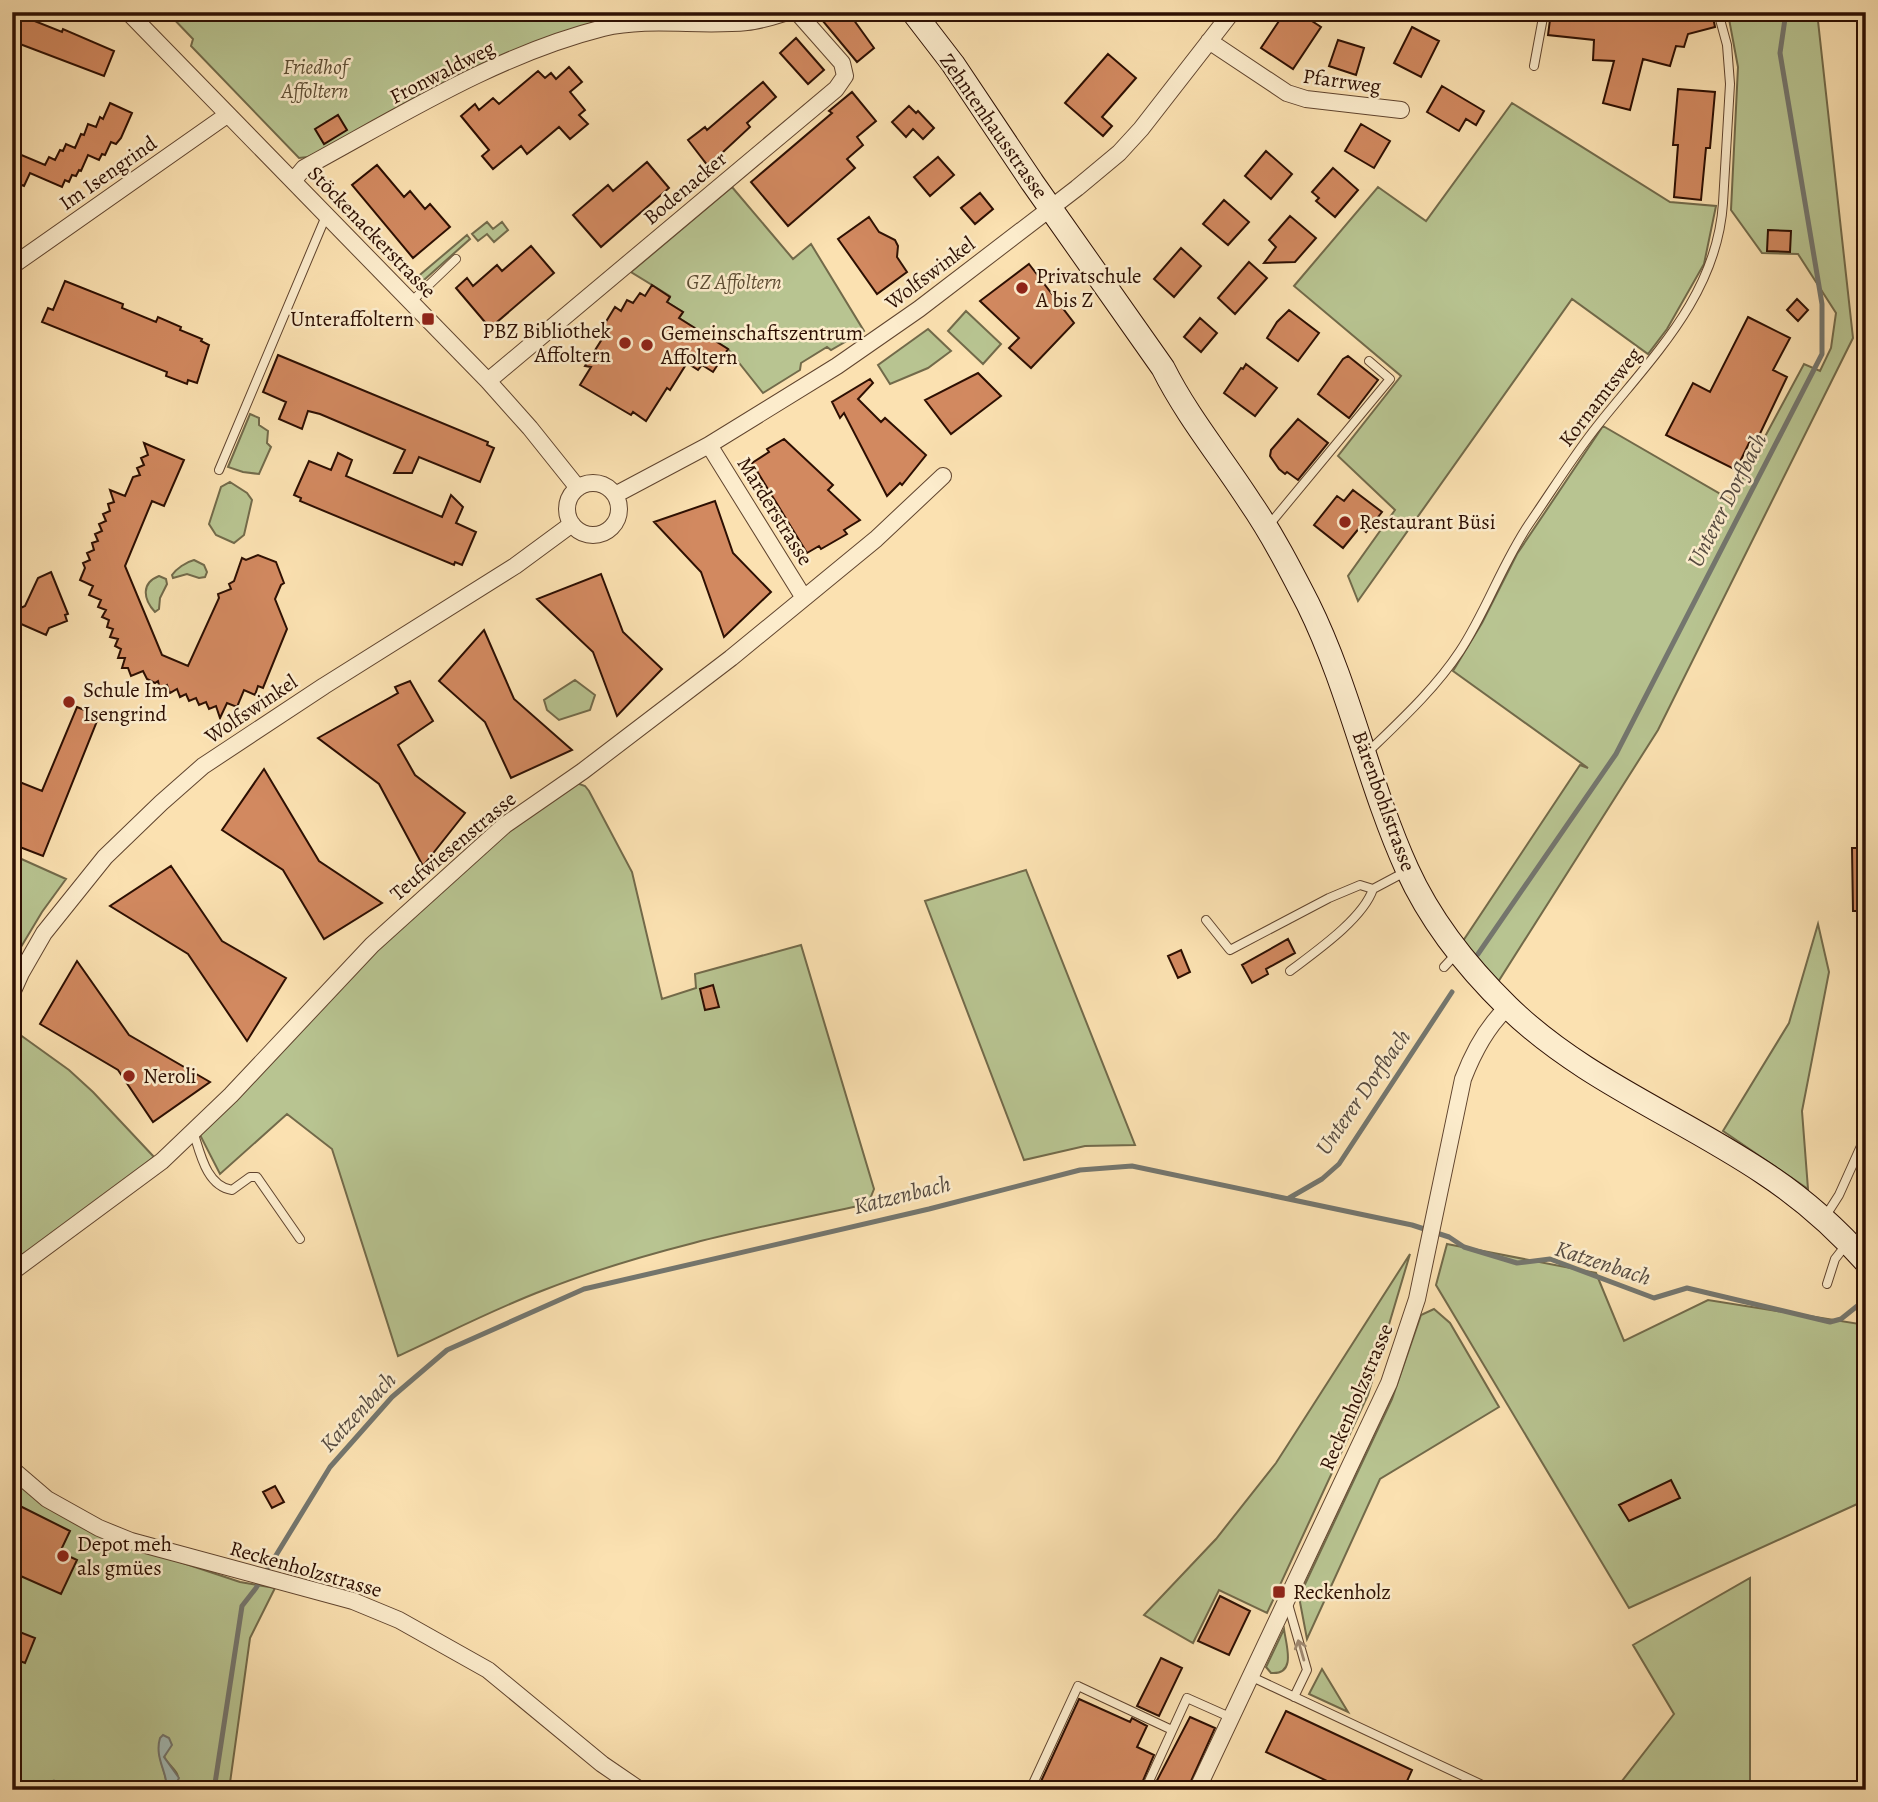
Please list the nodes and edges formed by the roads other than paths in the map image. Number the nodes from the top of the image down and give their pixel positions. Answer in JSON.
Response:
{"nodes":[{"id":1,"x":128,"y":12,"type":"edge"},
{"id":2,"x":788,"y":12,"type":"edge"},
{"id":3,"x":797,"y":12,"type":"edge"},
{"id":4,"x":913,"y":12,"type":"edge"},
{"id":5,"x":1232,"y":12,"type":"edge"},
{"id":6,"x":1544,"y":12,"type":"edge"},
{"id":7,"x":1718,"y":12,"type":"edge"},
{"id":8,"x":1209,"y":41,"type":"junction"},
{"id":9,"x":1534,"y":66,"type":"dead end"},
{"id":10,"x":1401,"y":110,"type":"dead end"},
{"id":11,"x":227,"y":114,"type":"junction"},
{"id":12,"x":293,"y":181,"type":"junction"},
{"id":13,"x":1050,"y":207,"type":"junction"},
{"id":14,"x":326,"y":216,"type":"junction"},
{"id":15,"x":456,"y":260,"type":"dead end"},
{"id":16,"x":12,"y":266,"type":"edge"},
{"id":17,"x":411,"y":302,"type":"junction"},
{"id":18,"x":1369,"y":361,"type":"dead end"},
{"id":19,"x":488,"y":381,"type":"junction"},
{"id":20,"x":709,"y":446,"type":"junction"},
{"id":21,"x":219,"y":470,"type":"dead end"},
{"id":22,"x":943,"y":476,"type":"dead end"},
{"id":23,"x":578,"y":488,"type":"junction"},
{"id":24,"x":615,"y":495,"type":"junction"},
{"id":25,"x":572,"y":524,"type":"junction"},
{"id":26,"x":1266,"y":527,"type":"junction"},
{"id":27,"x":804,"y":598,"type":"junction"},
{"id":28,"x":1365,"y":755,"type":"junction"},
{"id":29,"x":1408,"y":871,"type":"junction"},
{"id":30,"x":1373,"y":889,"type":"junction"},
{"id":31,"x":1206,"y":920,"type":"dead end"},
{"id":32,"x":1290,"y":971,"type":"dead end"},
{"id":33,"x":12,"y":993,"type":"edge"},
{"id":34,"x":1508,"y":1007,"type":"junction"},
{"id":35,"x":193,"y":1131,"type":"junction"},
{"id":36,"x":1866,"y":1135,"type":"edge"},
{"id":37,"x":1824,"y":1218,"type":"junction"},
{"id":38,"x":300,"y":1239,"type":"dead end"},
{"id":39,"x":1848,"y":1243,"type":"junction"},
{"id":40,"x":1866,"y":1262,"type":"edge"},
{"id":41,"x":12,"y":1272,"type":"edge"},
{"id":42,"x":1827,"y":1284,"type":"dead end"},
{"id":43,"x":12,"y":1469,"type":"edge"},
{"id":44,"x":1287,"y":1602,"type":"junction"},
{"id":45,"x":1252,"y":1677,"type":"junction"},
{"id":46,"x":1294,"y":1697,"type":"junction"},
{"id":47,"x":1232,"y":1718,"type":"junction"},
{"id":48,"x":1172,"y":1730,"type":"junction"},
{"id":49,"x":640,"y":1790,"type":"edge"},
{"id":50,"x":1030,"y":1790,"type":"edge"},
{"id":51,"x":1145,"y":1790,"type":"edge"},
{"id":52,"x":1197,"y":1790,"type":"edge"},
{"id":53,"x":1493,"y":1790,"type":"edge"}],
"edges":[{"from":1,"to":11,"type":"street","name":"Stöckenackerstrasse"},
{"from":2,"to":12,"type":"street","name":"Fronwaldweg"},
{"from":3,"to":19,"type":"street","name":"Bodenacker"},
{"from":4,"to":13,"type":"street","name":"Zehntenhausstrasse"},
{"from":5,"to":8,"type":"street","name":"Wolfswinkel"},
{"from":6,"to":9,"type":"lane"},
{"from":7,"to":28,"type":"lane","name":"Kornamtsweg"},
{"from":8,"to":10,"type":"street","name":"Pfarrweg"},
{"from":8,"to":13,"type":"street","name":"Wolfswinkel"},
{"from":11,"to":12,"type":"street","name":"Stöckenackerstrasse"},
{"from":11,"to":16,"type":"street","name":"Im Isengrind"},
{"from":12,"to":14,"type":"street","name":"Stöckenackerstrasse"},
{"from":13,"to":20,"type":"street","name":"Wolfswinkel"},
{"from":13,"to":26,"type":"street","name":"Bärenbohlstrasse"},
{"from":14,"to":17,"type":"street","name":"Stöckenackerstrasse"},
{"from":14,"to":21,"type":"lane"},
{"from":15,"to":17,"type":"lane"},
{"from":17,"to":19,"type":"street","name":"Stöckenackerstrasse"},
{"from":18,"to":26,"type":"lane"},
{"from":19,"to":23,"type":"street","name":"Stöckenackerstrasse"},
{"from":20,"to":24,"type":"street","name":"Wolfswinkel"},
{"from":20,"to":27,"type":"street","name":"Marderstrasse"},
{"from":22,"to":27,"type":"street","name":"Teufwiesenstrasse"},
{"from":23,"to":24,"type":"street"},
{"from":23,"to":25,"type":"street"},
{"from":24,"to":25,"type":"street"},
{"from":25,"to":33,"type":"street","name":"Wolfswinkel"},
{"from":26,"to":28,"type":"street","name":"Bärenbohlstrasse"},
{"from":27,"to":35,"type":"street","name":"Teufwiesenstrasse"},
{"from":28,"to":29,"type":"street","name":"Bärenbohlstrasse"},
{"from":29,"to":30,"type":"lane"},
{"from":29,"to":34,"type":"street","name":"Bärenbohlstrasse"},
{"from":30,"to":31,"type":"lane"},
{"from":30,"to":32,"type":"lane"},
{"from":34,"to":37,"type":"street","name":"Bärenbohlstrasse"},
{"from":34,"to":44,"type":"street","name":"Reckenholzstrasse"},
{"from":35,"to":38,"type":"lane"},
{"from":35,"to":41,"type":"street","name":"Teufwiesenstrasse"},
{"from":36,"to":37,"type":"lane"},
{"from":37,"to":39,"type":"street","name":"Bärenbohlstrasse"},
{"from":39,"to":40,"type":"street","name":"Bärenbohlstrasse"},
{"from":39,"to":42,"type":"lane"},
{"from":43,"to":49,"type":"street","name":"Reckenholzstrasse"},
{"from":44,"to":45,"type":"street","name":"Reckenholzstrasse"},
{"from":46,"to":44,"type":"lane","one_way":true},
{"from":45,"to":46,"type":"lane"},
{"from":45,"to":47,"type":"street","name":"Reckenholzstrasse"},
{"from":46,"to":53,"type":"lane"},
{"from":47,"to":48,"type":"lane"},
{"from":47,"to":52,"type":"street","name":"Reckenholzstrasse"},
{"from":48,"to":50,"type":"lane"},
{"from":48,"to":51,"type":"lane"}]}
